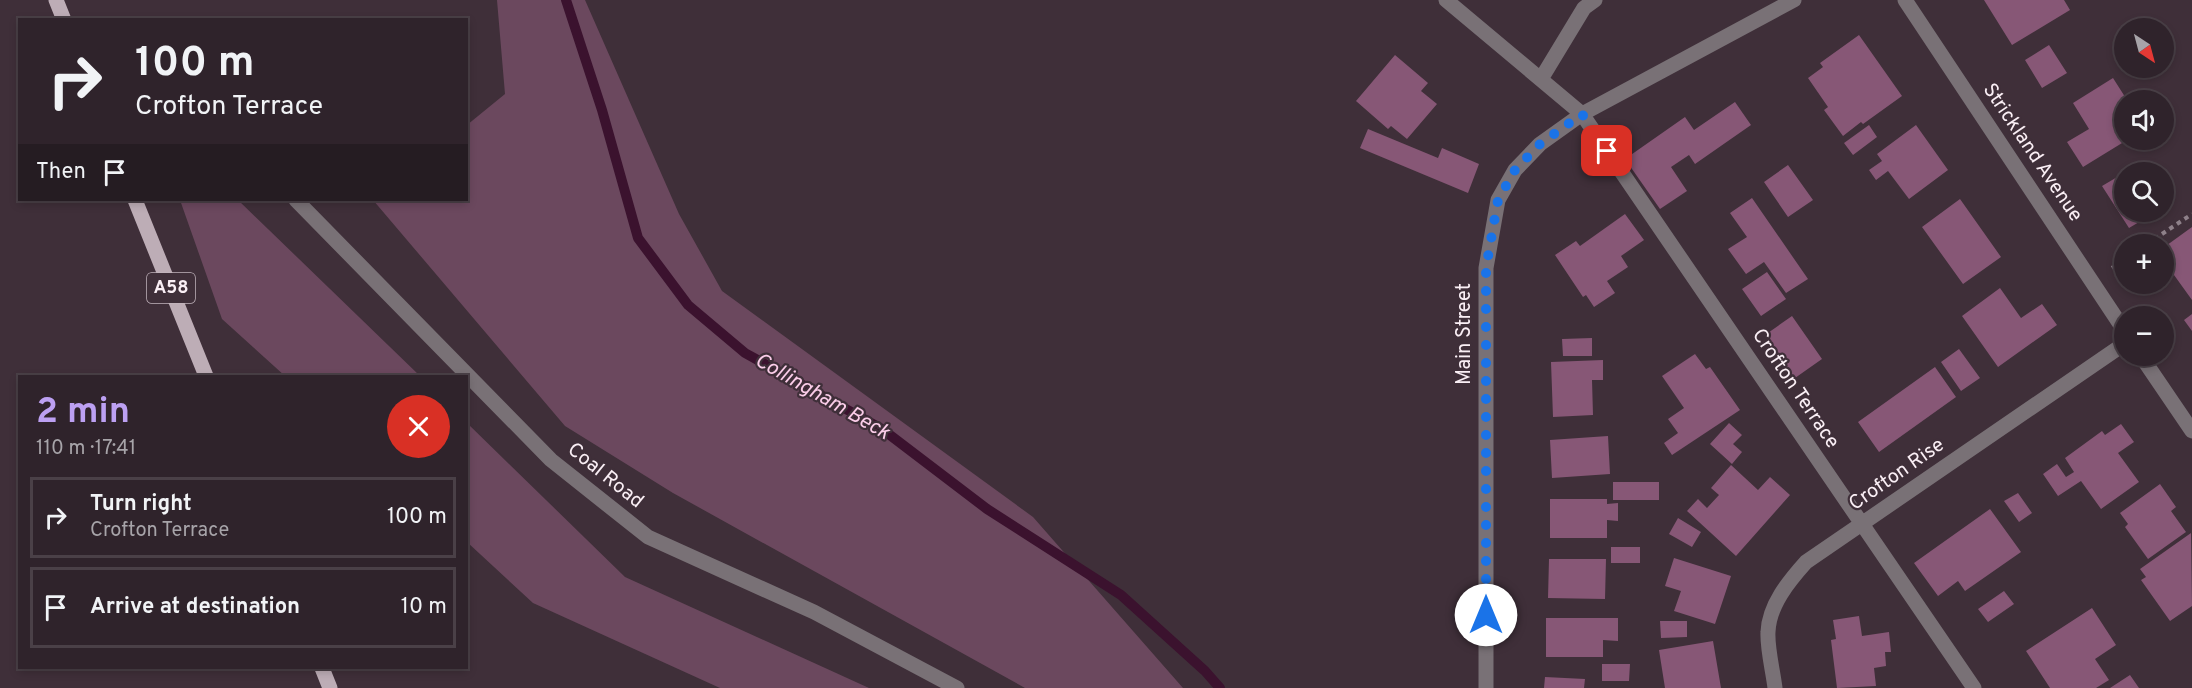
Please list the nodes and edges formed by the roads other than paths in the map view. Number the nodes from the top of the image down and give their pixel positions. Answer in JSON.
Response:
{"nodes":[{"id":1,"x":56,"y":0,"type":"edge"},
{"id":2,"x":1446,"y":0,"type":"edge"},
{"id":3,"x":1595,"y":0,"type":"edge"},
{"id":4,"x":1794,"y":0,"type":"edge"},
{"id":5,"x":1905,"y":0,"type":"edge"},
{"id":6,"x":63,"y":18,"type":"edge"},
{"id":7,"x":1541,"y":79,"type":"junction"},
{"id":8,"x":1582,"y":114,"type":"junction"},
{"id":9,"x":135,"y":201,"type":"edge"},
{"id":10,"x":297,"y":201,"type":"edge"},
{"id":11,"x":2114,"y":315,"type":"edge"},
{"id":12,"x":2114,"y":351,"type":"edge"},
{"id":13,"x":2148,"y":366,"type":"edge"},
{"id":14,"x":206,"y":375,"type":"edge"},
{"id":15,"x":468,"y":375,"type":"edge"},
{"id":16,"x":468,"y":375,"type":"edge"},
{"id":17,"x":2192,"y":431,"type":"edge"},
{"id":18,"x":1862,"y":524,"type":"junction"},
{"id":19,"x":322,"y":669,"type":"edge"},
{"id":20,"x":330,"y":688,"type":"edge"},
{"id":21,"x":957,"y":688,"type":"edge"},
{"id":22,"x":1486,"y":688,"type":"edge"},
{"id":23,"x":1775,"y":688,"type":"edge"},
{"id":24,"x":1974,"y":688,"type":"edge"}],
"edges":[{"from":1,"to":6,"type":"main road"},
{"from":2,"to":7,"type":"street","name":"Crofton Terrace"},
{"from":3,"to":7,"type":"street"},
{"from":4,"to":8,"type":"street","name":"Main Street"},
{"from":5,"to":11,"type":"street","name":"Strickland Avenue"},
{"from":7,"to":8,"type":"street","name":"Crofton Terrace"},
{"from":8,"to":18,"type":"street","name":"Crofton Terrace"},
{"from":8,"to":22,"type":"street","name":"Main Street"},
{"from":9,"to":14,"type":"main road","number":"A58"},
{"from":10,"to":16,"type":"street","name":"Coal Road"},
{"from":12,"to":18,"type":"street","name":"Crofton Rise"},
{"from":13,"to":17,"type":"street"},
{"from":15,"to":21,"type":"street","name":"Coal Road"},
{"from":18,"to":23,"type":"street","name":"Crofton Rise"},
{"from":18,"to":24,"type":"street","name":"Crofton Terrace"},
{"from":19,"to":20,"type":"main road"}]}
